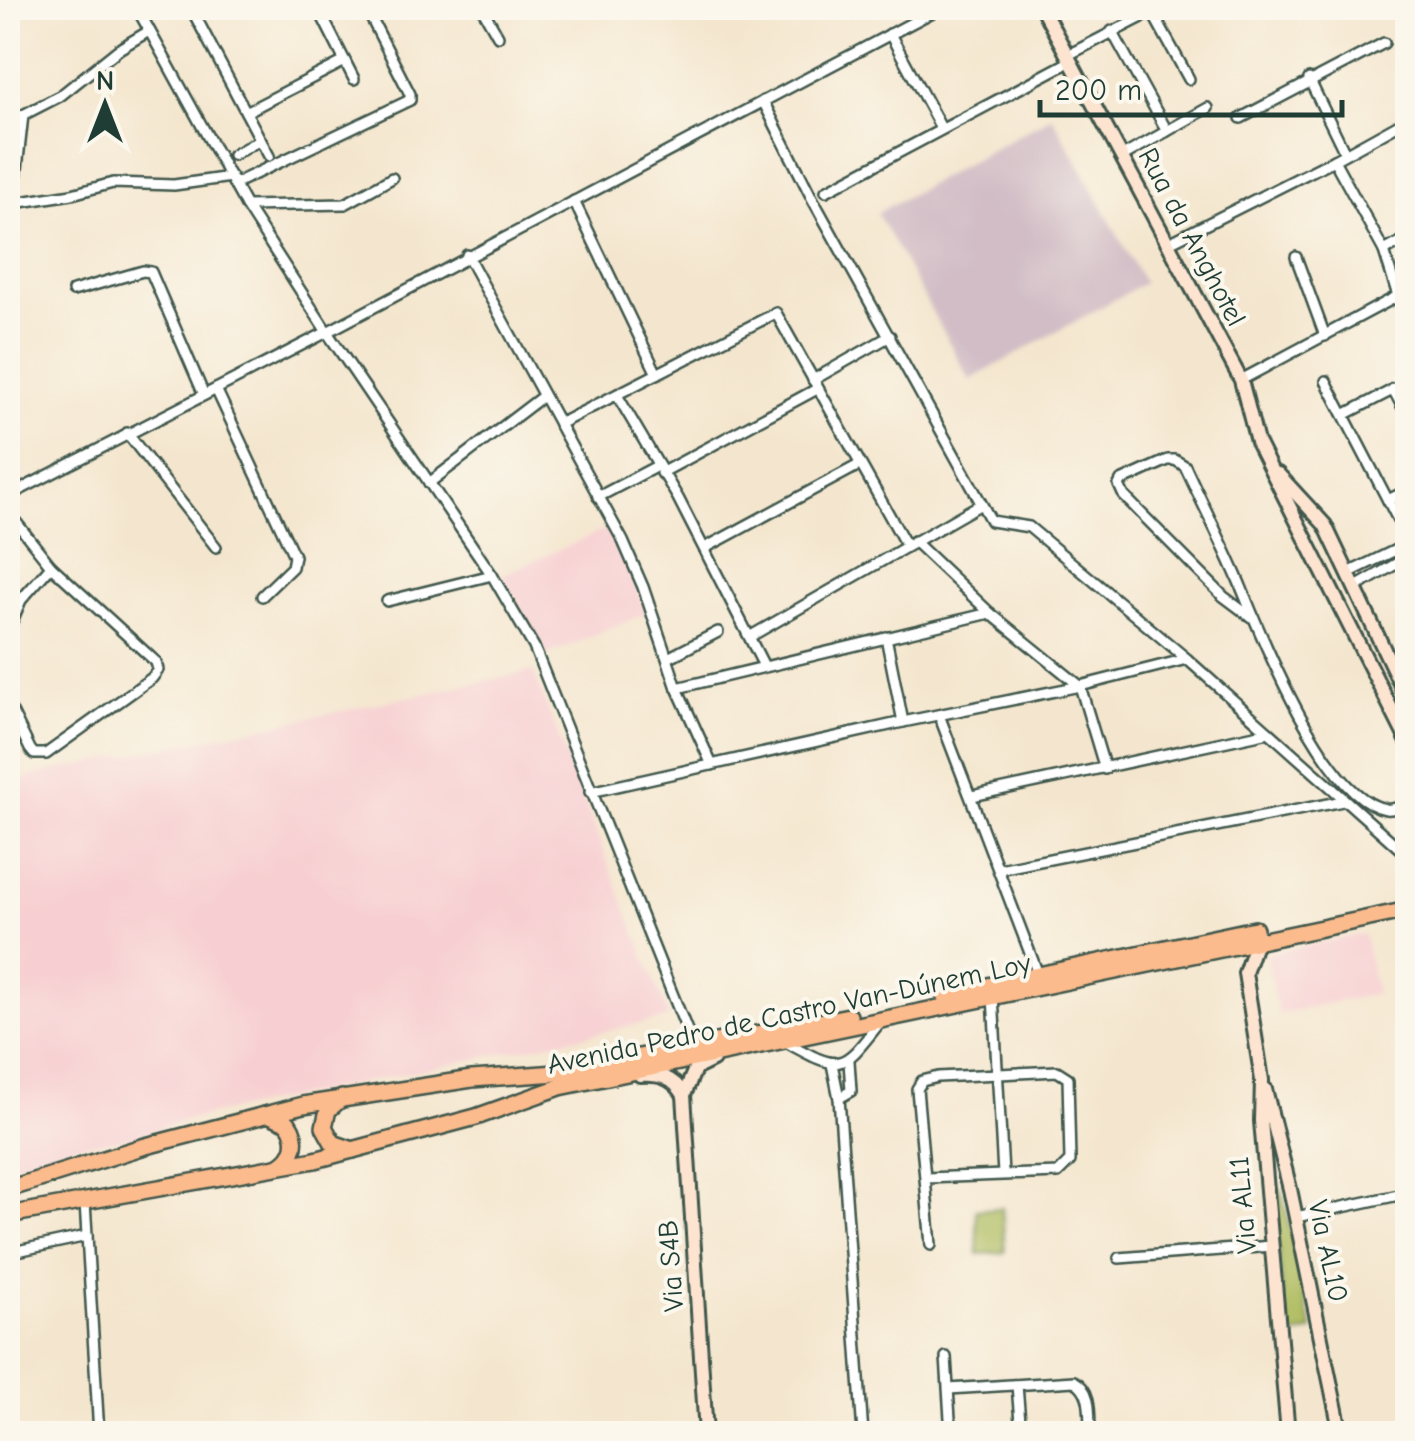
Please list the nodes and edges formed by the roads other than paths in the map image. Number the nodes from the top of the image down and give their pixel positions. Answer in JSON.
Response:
{"nodes":[{"id":1,"x":137,"y":8,"type":"edge"},
{"id":2,"x":191,"y":8,"type":"edge"},
{"id":3,"x":318,"y":8,"type":"edge"},
{"id":4,"x":366,"y":8,"type":"edge"},
{"id":5,"x":482,"y":8,"type":"edge"},
{"id":6,"x":940,"y":8,"type":"edge"},
{"id":7,"x":1042,"y":8,"type":"edge"},
{"id":8,"x":149,"y":31,"type":"junction"},
{"id":9,"x":1112,"y":31,"type":"junction"},
{"id":10,"x":890,"y":34,"type":"junction"},
{"id":11,"x":498,"y":36,"type":"dead end"},
{"id":12,"x":1384,"y":44,"type":"dead end"},
{"id":13,"x":1070,"y":58,"type":"junction"},
{"id":14,"x":345,"y":61,"type":"junction"},
{"id":15,"x":354,"y":79,"type":"dead end"},
{"id":16,"x":1189,"y":79,"type":"dead end"},
{"id":17,"x":1310,"y":79,"type":"junction"},
{"id":18,"x":764,"y":101,"type":"junction"},
{"id":19,"x":1208,"y":108,"type":"dead end"},
{"id":20,"x":246,"y":112,"type":"junction"},
{"id":21,"x":1241,"y":118,"type":"dead end"},
{"id":22,"x":1408,"y":119,"type":"edge"},
{"id":23,"x":941,"y":128,"type":"junction"},
{"id":24,"x":1167,"y":131,"type":"junction"},
{"id":25,"x":260,"y":140,"type":"junction"},
{"id":26,"x":1345,"y":154,"type":"junction"},
{"id":27,"x":233,"y":155,"type":"dead end"},
{"id":28,"x":269,"y":156,"type":"dead end"},
{"id":29,"x":1120,"y":158,"type":"junction"},
{"id":30,"x":1334,"y":160,"type":"junction"},
{"id":31,"x":392,"y":178,"type":"dead end"},
{"id":32,"x":233,"y":181,"type":"junction"},
{"id":33,"x":826,"y":191,"type":"dead end"},
{"id":34,"x":574,"y":200,"type":"junction"},
{"id":35,"x":11,"y":203,"type":"edge"},
{"id":36,"x":246,"y":206,"type":"junction"},
{"id":37,"x":1408,"y":238,"type":"edge"},
{"id":38,"x":1168,"y":244,"type":"junction"},
{"id":39,"x":8,"y":250,"type":"edge"},
{"id":40,"x":1384,"y":252,"type":"junction"},
{"id":41,"x":468,"y":256,"type":"junction"},
{"id":42,"x":1296,"y":256,"type":"dead end"},
{"id":43,"x":73,"y":291,"type":"dead end"},
{"id":44,"x":327,"y":332,"type":"junction"},
{"id":45,"x":890,"y":336,"type":"junction"},
{"id":46,"x":1324,"y":336,"type":"junction"},
{"id":47,"x":657,"y":374,"type":"junction"},
{"id":48,"x":1241,"y":380,"type":"junction"},
{"id":49,"x":1326,"y":381,"type":"dead end"},
{"id":50,"x":1408,"y":382,"type":"edge"},
{"id":51,"x":815,"y":385,"type":"junction"},
{"id":52,"x":216,"y":389,"type":"junction"},
{"id":53,"x":1394,"y":389,"type":"junction"},
{"id":54,"x":204,"y":395,"type":"junction"},
{"id":55,"x":616,"y":395,"type":"junction"},
{"id":56,"x":543,"y":396,"type":"junction"},
{"id":57,"x":1344,"y":414,"type":"junction"},
{"id":58,"x":1408,"y":417,"type":"edge"},
{"id":59,"x":559,"y":424,"type":"junction"},
{"id":60,"x":127,"y":433,"type":"junction"},
{"id":61,"x":1256,"y":442,"type":"junction"},
{"id":62,"x":860,"y":465,"type":"junction"},
{"id":63,"x":659,"y":470,"type":"junction"},
{"id":64,"x":429,"y":483,"type":"junction"},
{"id":65,"x":1408,"y":490,"type":"edge"},
{"id":66,"x":8,"y":496,"type":"edge"},
{"id":67,"x":598,"y":497,"type":"junction"},
{"id":68,"x":1388,"y":500,"type":"junction"},
{"id":69,"x":981,"y":504,"type":"junction"},
{"id":70,"x":8,"y":512,"type":"edge"},
{"id":71,"x":1408,"y":542,"type":"edge"},
{"id":72,"x":910,"y":543,"type":"junction"},
{"id":73,"x":216,"y":547,"type":"dead end"},
{"id":74,"x":705,"y":548,"type":"junction"},
{"id":75,"x":1408,"y":557,"type":"edge"},
{"id":76,"x":51,"y":566,"type":"junction"},
{"id":77,"x":1348,"y":573,"type":"junction"},
{"id":78,"x":492,"y":576,"type":"junction"},
{"id":79,"x":1240,"y":585,"type":"junction"},
{"id":80,"x":1356,"y":587,"type":"junction"},
{"id":81,"x":262,"y":596,"type":"dead end"},
{"id":82,"x":1223,"y":596,"type":"junction"},
{"id":83,"x":387,"y":601,"type":"dead end"},
{"id":84,"x":990,"y":613,"type":"junction"},
{"id":85,"x":1251,"y":617,"type":"junction"},
{"id":86,"x":8,"y":631,"type":"edge"},
{"id":87,"x":718,"y":632,"type":"dead end"},
{"id":88,"x":750,"y":636,"type":"junction"},
{"id":89,"x":886,"y":637,"type":"junction"},
{"id":90,"x":668,"y":658,"type":"junction"},
{"id":91,"x":1187,"y":659,"type":"junction"},
{"id":92,"x":764,"y":666,"type":"junction"},
{"id":93,"x":1080,"y":686,"type":"junction"},
{"id":94,"x":677,"y":688,"type":"junction"},
{"id":95,"x":1408,"y":700,"type":"edge"},
{"id":96,"x":8,"y":704,"type":"edge"},
{"id":97,"x":939,"y":715,"type":"junction"},
{"id":98,"x":903,"y":722,"type":"junction"},
{"id":99,"x":1269,"y":732,"type":"junction"},
{"id":100,"x":1408,"y":742,"type":"edge"},
{"id":101,"x":712,"y":765,"type":"junction"},
{"id":102,"x":1105,"y":769,"type":"junction"},
{"id":103,"x":590,"y":792,"type":"junction"},
{"id":104,"x":972,"y":796,"type":"junction"},
{"id":105,"x":1344,"y":801,"type":"junction"},
{"id":106,"x":1408,"y":802,"type":"edge"},
{"id":107,"x":1408,"y":856,"type":"edge"},
{"id":108,"x":1000,"y":869,"type":"junction"},
{"id":109,"x":1408,"y":900,"type":"edge"},
{"id":110,"x":1408,"y":910,"type":"edge"},
{"id":111,"x":1262,"y":938,"type":"junction"},
{"id":112,"x":1218,"y":948,"type":"junction"},
{"id":113,"x":1245,"y":973,"type":"junction"},
{"id":114,"x":1038,"y":974,"type":"junction"},
{"id":115,"x":993,"y":996,"type":"junction"},
{"id":116,"x":883,"y":1019,"type":"junction"},
{"id":117,"x":784,"y":1041,"type":"junction"},
{"id":118,"x":694,"y":1048,"type":"junction"},
{"id":119,"x":752,"y":1048,"type":"junction"},
{"id":120,"x":850,"y":1060,"type":"junction"},
{"id":121,"x":832,"y":1064,"type":"junction"},
{"id":122,"x":998,"y":1073,"type":"junction"},
{"id":123,"x":613,"y":1077,"type":"junction"},
{"id":124,"x":1262,"y":1080,"type":"junction"},
{"id":125,"x":684,"y":1094,"type":"junction"},
{"id":126,"x":346,"y":1097,"type":"junction"},
{"id":127,"x":839,"y":1098,"type":"junction"},
{"id":128,"x":263,"y":1115,"type":"junction"},
{"id":129,"x":358,"y":1149,"type":"junction"},
{"id":130,"x":275,"y":1168,"type":"junction"},
{"id":131,"x":1003,"y":1174,"type":"junction"},
{"id":132,"x":926,"y":1178,"type":"junction"},
{"id":133,"x":8,"y":1189,"type":"edge"},
{"id":134,"x":1290,"y":1189,"type":"junction"},
{"id":135,"x":1267,"y":1190,"type":"junction"},
{"id":136,"x":1408,"y":1193,"type":"edge"},
{"id":137,"x":85,"y":1202,"type":"junction"},
{"id":138,"x":8,"y":1215,"type":"edge"},
{"id":139,"x":1296,"y":1217,"type":"junction"},
{"id":140,"x":88,"y":1236,"type":"junction"},
{"id":141,"x":931,"y":1245,"type":"dead end"},
{"id":142,"x":1272,"y":1246,"type":"junction"},
{"id":143,"x":8,"y":1252,"type":"edge"},
{"id":144,"x":1119,"y":1258,"type":"dead end"},
{"id":145,"x":946,"y":1357,"type":"dead end"},
{"id":146,"x":1017,"y":1385,"type":"junction"},
{"id":147,"x":948,"y":1390,"type":"junction"},
{"id":148,"x":99,"y":1434,"type":"edge"},
{"id":149,"x":706,"y":1434,"type":"edge"},
{"id":150,"x":862,"y":1434,"type":"edge"},
{"id":151,"x":951,"y":1434,"type":"edge"},
{"id":152,"x":1021,"y":1434,"type":"edge"},
{"id":153,"x":1090,"y":1434,"type":"edge"},
{"id":154,"x":1288,"y":1434,"type":"edge"},
{"id":155,"x":1341,"y":1434,"type":"edge"}],
"edges":[{"from":1,"to":8,"type":"street"},
{"from":2,"to":20,"type":"street"},
{"from":3,"to":14,"type":"street"},
{"from":4,"to":32,"type":"street"},
{"from":5,"to":11,"type":"street"},
{"from":6,"to":10,"type":"street"},
{"from":7,"to":13,"type":"street","name":"Rua da Anghotel"},
{"from":8,"to":32,"type":"street"},
{"from":8,"to":35,"type":"street"},
{"from":9,"to":13,"type":"street"},
{"from":9,"to":16,"type":"street"},
{"from":9,"to":24,"type":"street"},
{"from":10,"to":18,"type":"street"},
{"from":10,"to":23,"type":"street"},
{"from":12,"to":17,"type":"street"},
{"from":13,"to":23,"type":"street"},
{"from":13,"to":29,"type":"street","name":"Rua da Anghotel"},
{"from":14,"to":15,"type":"street"},
{"from":14,"to":20,"type":"street"},
{"from":17,"to":21,"type":"street"},
{"from":17,"to":26,"type":"street"},
{"from":18,"to":34,"type":"street"},
{"from":18,"to":45,"type":"street"},
{"from":19,"to":24,"type":"street"},
{"from":20,"to":25,"type":"street"},
{"from":22,"to":26,"type":"street"},
{"from":23,"to":33,"type":"street"},
{"from":24,"to":29,"type":"street"},
{"from":25,"to":27,"type":"street"},
{"from":25,"to":28,"type":"street"},
{"from":26,"to":30,"type":"street"},
{"from":29,"to":38,"type":"street","name":"Rua da Anghotel"},
{"from":30,"to":38,"type":"street"},
{"from":30,"to":40,"type":"street"},
{"from":31,"to":36,"type":"street"},
{"from":32,"to":35,"type":"street"},
{"from":32,"to":36,"type":"street"},
{"from":34,"to":41,"type":"street"},
{"from":34,"to":47,"type":"street"},
{"from":35,"to":39,"type":"street"},
{"from":36,"to":44,"type":"street"},
{"from":37,"to":40,"type":"street"},
{"from":38,"to":48,"type":"street","name":"Rua da Anghotel"},
{"from":40,"to":46,"type":"street"},
{"from":41,"to":44,"type":"street"},
{"from":41,"to":56,"type":"street"},
{"from":42,"to":46,"type":"street"},
{"from":43,"to":54,"type":"street"},
{"from":44,"to":52,"type":"street"},
{"from":44,"to":64,"type":"street"},
{"from":45,"to":51,"type":"street"},
{"from":45,"to":69,"type":"street"},
{"from":46,"to":48,"type":"street"},
{"from":47,"to":51,"type":"street"},
{"from":47,"to":55,"type":"street"},
{"from":48,"to":61,"type":"street","name":"Rua da Anghotel"},
{"from":49,"to":57,"type":"street"},
{"from":50,"to":53,"type":"street"},
{"from":51,"to":62,"type":"street"},
{"from":51,"to":63,"type":"street"},
{"from":52,"to":54,"type":"street"},
{"from":52,"to":81,"type":"street"},
{"from":53,"to":57,"type":"street"},
{"from":53,"to":58,"type":"street"},
{"from":54,"to":60,"type":"street"},
{"from":55,"to":59,"type":"street"},
{"from":55,"to":63,"type":"street"},
{"from":56,"to":59,"type":"street"},
{"from":56,"to":64,"type":"street"},
{"from":57,"to":68,"type":"street"},
{"from":59,"to":67,"type":"street"},
{"from":60,"to":66,"type":"street"},
{"from":60,"to":73,"type":"street"},
{"from":61,"to":77,"type":"street","name":"Rua da Anghotel"},
{"from":61,"to":100,"type":"street","name":"Rua da Anghotel"},
{"from":62,"to":72,"type":"street"},
{"from":62,"to":74,"type":"street"},
{"from":63,"to":67,"type":"street"},
{"from":63,"to":74,"type":"street"},
{"from":64,"to":78,"type":"street"},
{"from":65,"to":68,"type":"street"},
{"from":67,"to":90,"type":"street"},
{"from":68,"to":71,"type":"street"},
{"from":69,"to":72,"type":"street"},
{"from":69,"to":91,"type":"street"},
{"from":70,"to":76,"type":"street"},
{"from":71,"to":77,"type":"street"},
{"from":72,"to":84,"type":"street"},
{"from":72,"to":88,"type":"street"},
{"from":74,"to":88,"type":"street"},
{"from":75,"to":80,"type":"street"},
{"from":76,"to":86,"type":"street"},
{"from":76,"to":96,"type":"street"},
{"from":77,"to":80,"type":"street","name":"Rua da Anghotel"},
{"from":78,"to":83,"type":"street"},
{"from":78,"to":103,"type":"street"},
{"from":79,"to":82,"type":"street"},
{"from":79,"to":82,"type":"street"},
{"from":79,"to":85,"type":"street"},
{"from":80,"to":95,"type":"street","name":"Rua da Anghotel"},
{"from":82,"to":85,"type":"street"},
{"from":84,"to":89,"type":"street"},
{"from":84,"to":93,"type":"street"},
{"from":85,"to":106,"type":"street"},
{"from":87,"to":90,"type":"street"},
{"from":88,"to":92,"type":"street"},
{"from":89,"to":92,"type":"street"},
{"from":89,"to":98,"type":"street"},
{"from":90,"to":94,"type":"street"},
{"from":91,"to":93,"type":"street"},
{"from":91,"to":99,"type":"street"},
{"from":92,"to":94,"type":"street"},
{"from":93,"to":97,"type":"street"},
{"from":93,"to":102,"type":"street"},
{"from":94,"to":101,"type":"street"},
{"from":97,"to":98,"type":"street"},
{"from":97,"to":104,"type":"street"},
{"from":98,"to":101,"type":"street"},
{"from":99,"to":102,"type":"street"},
{"from":99,"to":105,"type":"street"},
{"from":101,"to":103,"type":"street"},
{"from":102,"to":104,"type":"street"},
{"from":103,"to":118,"type":"street"},
{"from":104,"to":108,"type":"street"},
{"from":105,"to":107,"type":"street"},
{"from":105,"to":108,"type":"street"},
{"from":108,"to":114,"type":"street"},
{"from":109,"to":114,"type":"highway","name":"Avenida Pedro de Castro Van-Dúnem Loy"},
{"from":110,"to":111,"type":"highway","name":"Avenida Pedro de Castro Van-Dúnem Loy"},
{"from":111,"to":112,"type":"highway","name":"Avenida Pedro de Castro Van-Dúnem Loy"},
{"from":111,"to":113,"type":"street"},
{"from":112,"to":113,"type":"street"},
{"from":112,"to":115,"type":"highway","name":"Avenida Pedro de Castro Van-Dúnem Loy"},
{"from":113,"to":124,"type":"street","name":"Via AL11"},
{"from":114,"to":118,"type":"highway","name":"Avenida Pedro de Castro Van-Dúnem Loy"},
{"from":115,"to":116,"type":"highway","name":"Avenida Pedro de Castro Van-Dúnem Loy"},
{"from":115,"to":122,"type":"street"},
{"from":116,"to":117,"type":"highway","name":"Avenida Pedro de Castro Van-Dúnem Loy"},
{"from":116,"to":120,"type":"street"},
{"from":117,"to":119,"type":"highway","name":"Avenida Pedro de Castro Van-Dúnem Loy"},
{"from":117,"to":121,"type":"street"},
{"from":118,"to":126,"type":"highway","name":"Avenida Pedro de Castro Van-Dúnem Loy"},
{"from":119,"to":123,"type":"highway","name":"Avenida Pedro de Castro Van-Dúnem Loy"},
{"from":119,"to":125,"type":"street"},
{"from":120,"to":121,"type":"street"},
{"from":120,"to":127,"type":"street"},
{"from":121,"to":127,"type":"street"},
{"from":122,"to":131,"type":"street"},
{"from":122,"to":131,"type":"street"},
{"from":122,"to":132,"type":"street"},
{"from":123,"to":125,"type":"street"},
{"from":123,"to":129,"type":"highway","name":"Avenida Pedro de Castro Van-Dúnem Loy"},
{"from":124,"to":134,"type":"street","name":"Via AL10"},
{"from":124,"to":135,"type":"street","name":"Via AL11"},
{"from":125,"to":149,"type":"street","name":"Via S4B"},
{"from":126,"to":128,"type":"highway","name":"Avenida Pedro de Castro Van-Dúnem Loy"},
{"from":126,"to":129,"type":"highway"},
{"from":127,"to":150,"type":"street"},
{"from":128,"to":130,"type":"highway"},
{"from":128,"to":133,"type":"highway","name":"Avenida Pedro de Castro Van-Dúnem Loy"},
{"from":129,"to":130,"type":"highway","name":"Avenida Pedro de Castro Van-Dúnem Loy"},
{"from":130,"to":137,"type":"highway","name":"Avenida Pedro de Castro Van-Dúnem Loy"},
{"from":131,"to":132,"type":"street"},
{"from":132,"to":141,"type":"street"},
{"from":134,"to":135,"type":"street"},
{"from":134,"to":139,"type":"street","name":"Via AL10"},
{"from":135,"to":142,"type":"street","name":"Via AL11"},
{"from":136,"to":139,"type":"street"},
{"from":137,"to":138,"type":"highway","name":"Avenida Pedro de Castro Van-Dúnem Loy"},
{"from":137,"to":140,"type":"street"},
{"from":139,"to":155,"type":"street","name":"Via AL10"},
{"from":140,"to":143,"type":"street"},
{"from":140,"to":148,"type":"street"},
{"from":142,"to":144,"type":"street"},
{"from":142,"to":154,"type":"street","name":"Via AL11"},
{"from":145,"to":147,"type":"street"},
{"from":146,"to":147,"type":"street"},
{"from":146,"to":152,"type":"street"},
{"from":146,"to":153,"type":"street"},
{"from":147,"to":151,"type":"street"}]}
